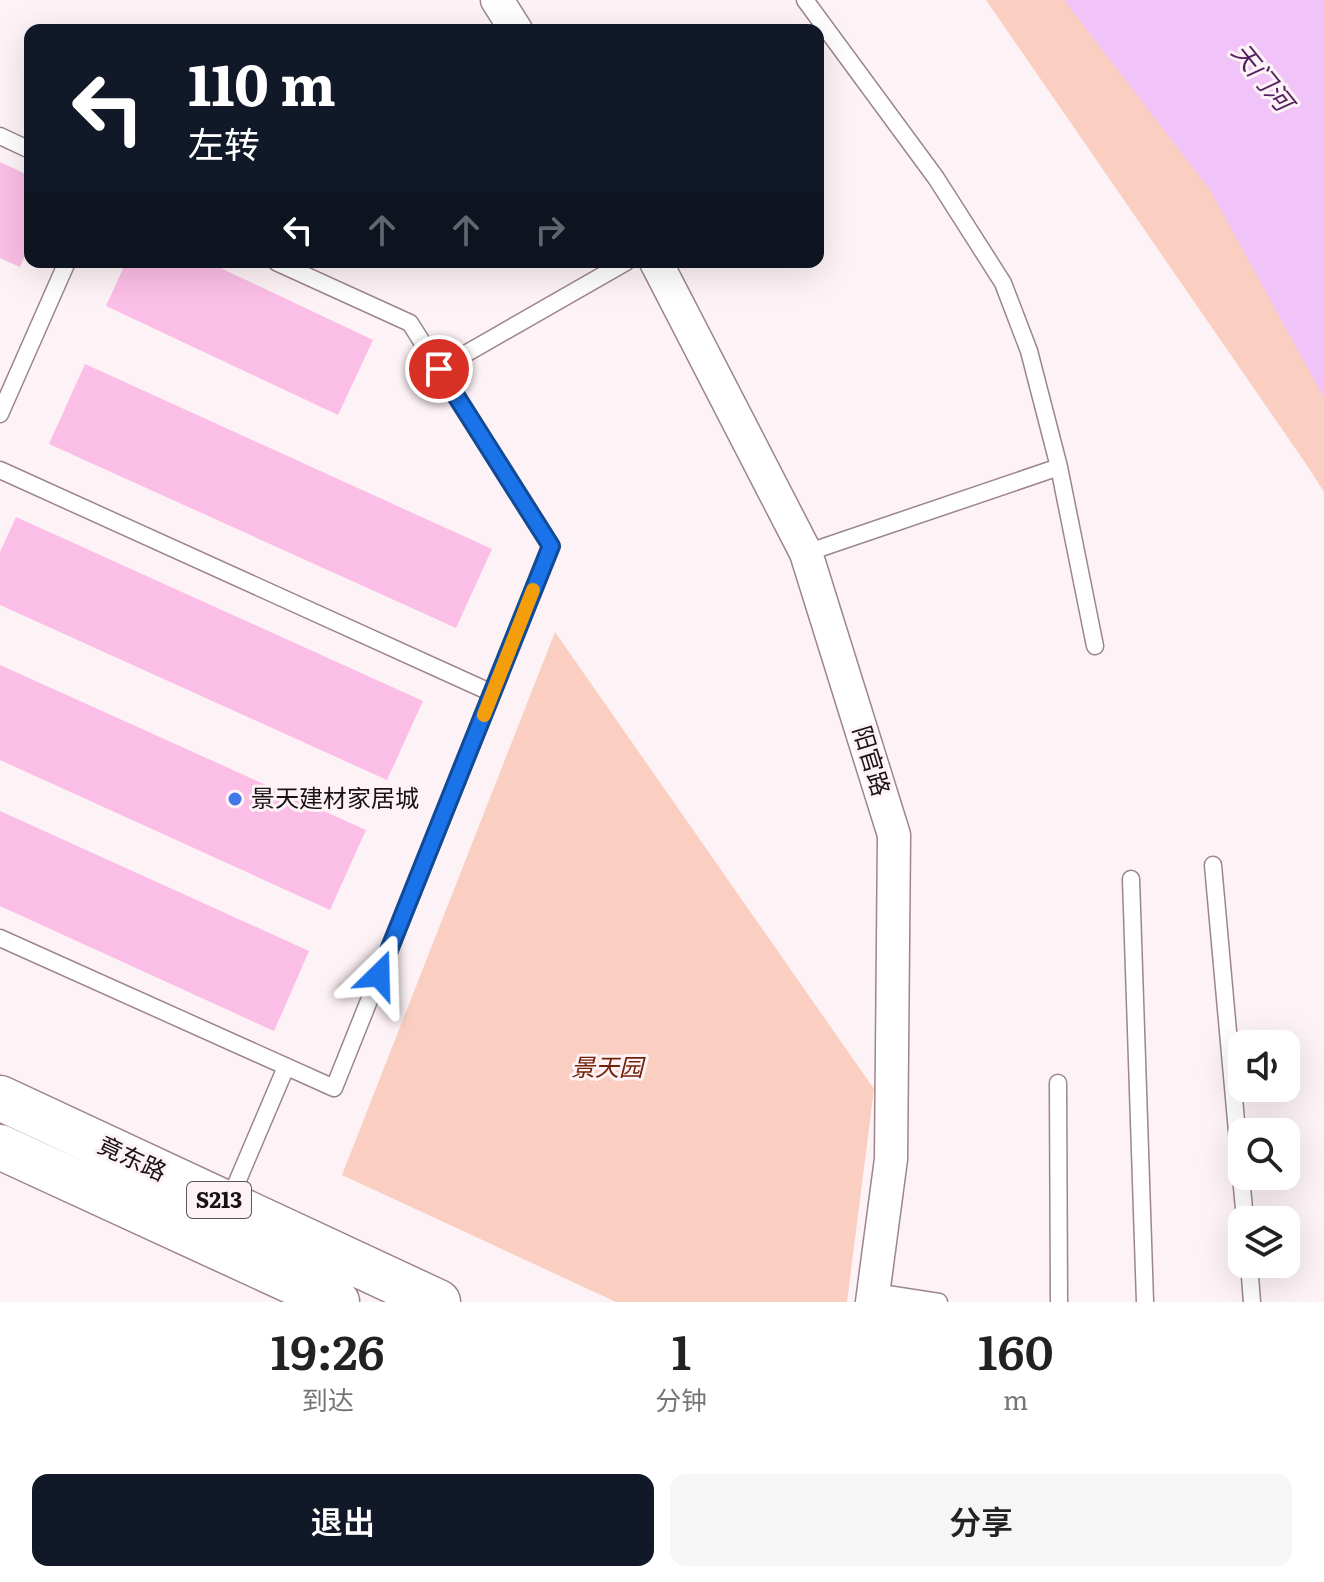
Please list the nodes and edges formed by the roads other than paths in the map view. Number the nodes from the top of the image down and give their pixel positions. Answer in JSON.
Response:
{"nodes":[{"id":1,"x":497,"y":0,"type":"edge"},
{"id":2,"x":805,"y":0,"type":"edge"},
{"id":3,"x":512,"y":24,"type":"edge"},
{"id":4,"x":823,"y":24,"type":"edge"},
{"id":5,"x":824,"y":26,"type":"edge"},
{"id":6,"x":0,"y":136,"type":"edge"},
{"id":7,"x":24,"y":147,"type":"edge"},
{"id":8,"x":64,"y":268,"type":"edge"},
{"id":9,"x":289,"y":268,"type":"edge"},
{"id":10,"x":616,"y":268,"type":"edge"},
{"id":11,"x":659,"y":268,"type":"edge"},
{"id":12,"x":439,"y":369,"type":"junction"},
{"id":13,"x":0,"y":414,"type":"edge"},
{"id":14,"x":1059,"y":467,"type":"junction"},
{"id":15,"x":0,"y":470,"type":"edge"},
{"id":16,"x":806,"y":553,"type":"junction"},
{"id":17,"x":1095,"y":646,"type":"dead end"},
{"id":18,"x":492,"y":693,"type":"junction"},
{"id":19,"x":1213,"y":865,"type":"dead end"},
{"id":20,"x":1131,"y":879,"type":"dead end"},
{"id":21,"x":0,"y":938,"type":"edge"},
{"id":22,"x":286,"y":1067,"type":"junction"},
{"id":23,"x":1058,"y":1083,"type":"dead end"},
{"id":24,"x":0,"y":1098,"type":"edge"},
{"id":25,"x":0,"y":1147,"type":"edge"},
{"id":26,"x":228,"y":1204,"type":"junction"},
{"id":27,"x":1244,"y":1206,"type":"edge"},
{"id":28,"x":1250,"y":1278,"type":"edge"},
{"id":29,"x":873,"y":1297,"type":"edge"},
{"id":30,"x":337,"y":1302,"type":"edge"},
{"id":31,"x":438,"y":1302,"type":"edge"},
{"id":32,"x":939,"y":1302,"type":"edge"},
{"id":33,"x":1059,"y":1302,"type":"edge"},
{"id":34,"x":1145,"y":1302,"type":"edge"},
{"id":35,"x":1252,"y":1302,"type":"edge"}],
"edges":[{"from":1,"to":3,"type":"street"},
{"from":2,"to":4,"type":"lane"},
{"from":5,"to":14,"type":"lane"},
{"from":6,"to":7,"type":"lane"},
{"from":8,"to":13,"type":"lane"},
{"from":9,"to":12,"type":"lane"},
{"from":10,"to":12,"type":"lane"},
{"from":11,"to":16,"type":"street","name":"阳官路"},
{"from":12,"to":18,"type":"lane"},
{"from":14,"to":16,"type":"lane"},
{"from":14,"to":17,"type":"lane"},
{"from":15,"to":18,"type":"lane"},
{"from":16,"to":29,"type":"street","name":"阳官路"},
{"from":18,"to":22,"type":"lane"},
{"from":19,"to":27,"type":"lane"},
{"from":20,"to":34,"type":"lane"},
{"from":21,"to":22,"type":"lane"},
{"from":22,"to":26,"type":"lane"},
{"from":23,"to":33,"type":"lane"},
{"from":24,"to":26,"type":"main road","name":"竟东路","number":"S213"},
{"from":25,"to":30,"type":"main road","name":"竟东路","number":"S213"},
{"from":26,"to":31,"type":"main road","name":"竟东路","number":"S213"},
{"from":28,"to":35,"type":"lane"},
{"from":29,"to":32,"type":"lane"}]}
